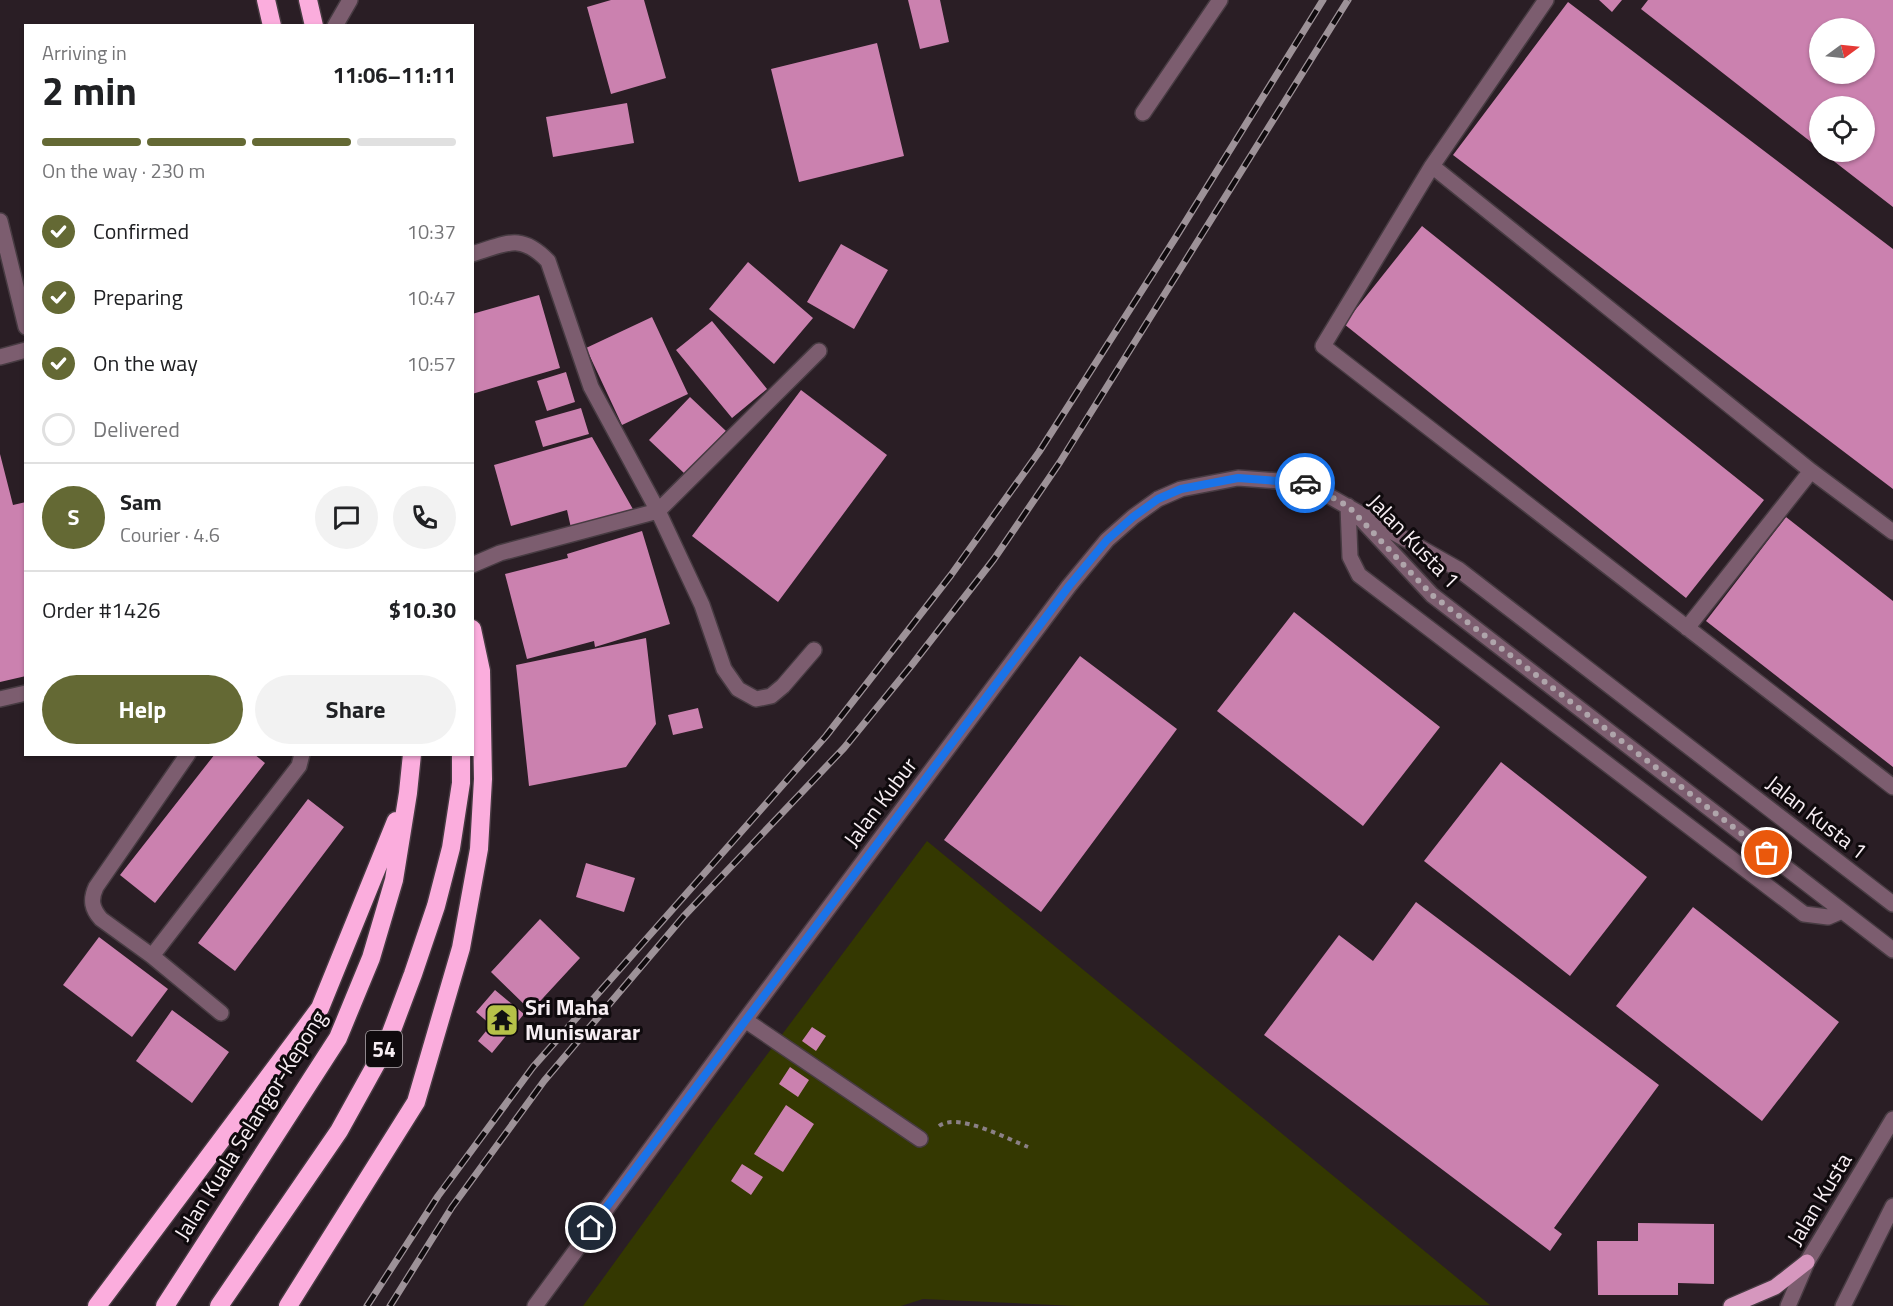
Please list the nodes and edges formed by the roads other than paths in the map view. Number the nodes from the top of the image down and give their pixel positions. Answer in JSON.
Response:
{"nodes":[{"id":1,"x":266,"y":0,"type":"edge"},
{"id":2,"x":308,"y":0,"type":"edge"},
{"id":3,"x":350,"y":0,"type":"edge"},
{"id":4,"x":1220,"y":0,"type":"edge"},
{"id":5,"x":1546,"y":0,"type":"edge"},
{"id":6,"x":272,"y":24,"type":"edge"},
{"id":7,"x":314,"y":24,"type":"edge"},
{"id":8,"x":336,"y":24,"type":"edge"},
{"id":9,"x":1143,"y":113,"type":"dead end"},
{"id":10,"x":1432,"y":166,"type":"junction"},
{"id":11,"x":1,"y":227,"type":"edge"},
{"id":12,"x":474,"y":253,"type":"edge"},
{"id":13,"x":24,"y":319,"type":"edge"},
{"id":14,"x":24,"y":351,"type":"edge"},
{"id":15,"x":819,"y":351,"type":"dead end"},
{"id":16,"x":0,"y":357,"type":"edge"},
{"id":17,"x":1811,"y":471,"type":"junction"},
{"id":18,"x":1348,"y":506,"type":"junction"},
{"id":19,"x":658,"y":511,"type":"junction"},
{"id":20,"x":1893,"y":532,"type":"edge"},
{"id":21,"x":474,"y":564,"type":"edge"},
{"id":22,"x":1687,"y":628,"type":"junction"},
{"id":23,"x":474,"y":637,"type":"edge"},
{"id":24,"x":814,"y":650,"type":"dead end"},
{"id":25,"x":24,"y":693,"type":"edge"},
{"id":26,"x":0,"y":699,"type":"edge"},
{"id":27,"x":187,"y":756,"type":"edge"},
{"id":28,"x":302,"y":756,"type":"edge"},
{"id":29,"x":412,"y":756,"type":"edge"},
{"id":30,"x":461,"y":756,"type":"edge"},
{"id":31,"x":1893,"y":787,"type":"edge"},
{"id":32,"x":408,"y":793,"type":"junction"},
{"id":33,"x":1893,"y":904,"type":"edge"},
{"id":34,"x":1842,"y":911,"type":"junction"},
{"id":35,"x":1893,"y":950,"type":"edge"},
{"id":36,"x":152,"y":956,"type":"junction"},
{"id":37,"x":221,"y":1013,"type":"dead end"},
{"id":38,"x":745,"y":1020,"type":"junction"},
{"id":39,"x":1893,"y":1119,"type":"edge"},
{"id":40,"x":920,"y":1139,"type":"road end"},
{"id":41,"x":1893,"y":1206,"type":"edge"},
{"id":42,"x":1807,"y":1263,"type":"junction"},
{"id":43,"x":97,"y":1306,"type":"edge"},
{"id":44,"x":165,"y":1306,"type":"edge"},
{"id":45,"x":219,"y":1306,"type":"edge"},
{"id":46,"x":288,"y":1306,"type":"edge"},
{"id":47,"x":535,"y":1306,"type":"edge"},
{"id":48,"x":1731,"y":1306,"type":"edge"},
{"id":49,"x":1788,"y":1306,"type":"edge"},
{"id":50,"x":1843,"y":1306,"type":"edge"}],
"edges":[{"from":1,"to":6,"type":"highway"},
{"from":2,"to":7,"type":"highway"},
{"from":3,"to":8,"type":"street"},
{"from":4,"to":9,"type":"street"},
{"from":5,"to":10,"type":"street"},
{"from":10,"to":17,"type":"street"},
{"from":10,"to":22,"type":"street"},
{"from":11,"to":13,"type":"street"},
{"from":12,"to":19,"type":"street"},
{"from":14,"to":16,"type":"street"},
{"from":15,"to":19,"type":"street"},
{"from":17,"to":20,"type":"street"},
{"from":17,"to":22,"type":"street"},
{"from":18,"to":33,"type":"street","name":"Jalan Kusta 1"},
{"from":18,"to":34,"type":"street","name":"Jalan Kusta 1"},
{"from":18,"to":34,"type":"street"},
{"from":18,"to":38,"type":"street","name":"Jalan Kubur"},
{"from":19,"to":21,"type":"street"},
{"from":19,"to":24,"type":"street"},
{"from":22,"to":31,"type":"street"},
{"from":23,"to":46,"type":"highway"},
{"from":25,"to":26,"type":"street"},
{"from":27,"to":36,"type":"street"},
{"from":28,"to":36,"type":"street"},
{"from":29,"to":32,"type":"highway","name":"Jalan Kuala Selangor-Kepong","number":"54"},
{"from":30,"to":45,"type":"highway","number":"54"},
{"from":32,"to":43,"type":"highway"},
{"from":32,"to":44,"type":"highway","name":"Jalan Kuala Selangor-Kepong","number":"54"},
{"from":34,"to":35,"type":"street","name":"Jalan Kusta 1"},
{"from":36,"to":37,"type":"street"},
{"from":38,"to":40,"type":"street"},
{"from":38,"to":47,"type":"street","name":"Jalan Kubur"},
{"from":39,"to":42,"type":"street","name":"Jalan Kusta"},
{"from":41,"to":50,"type":"street"},
{"from":42,"to":48,"type":"main road"},
{"from":42,"to":49,"type":"street","name":"Jalan Kusta"}]}
